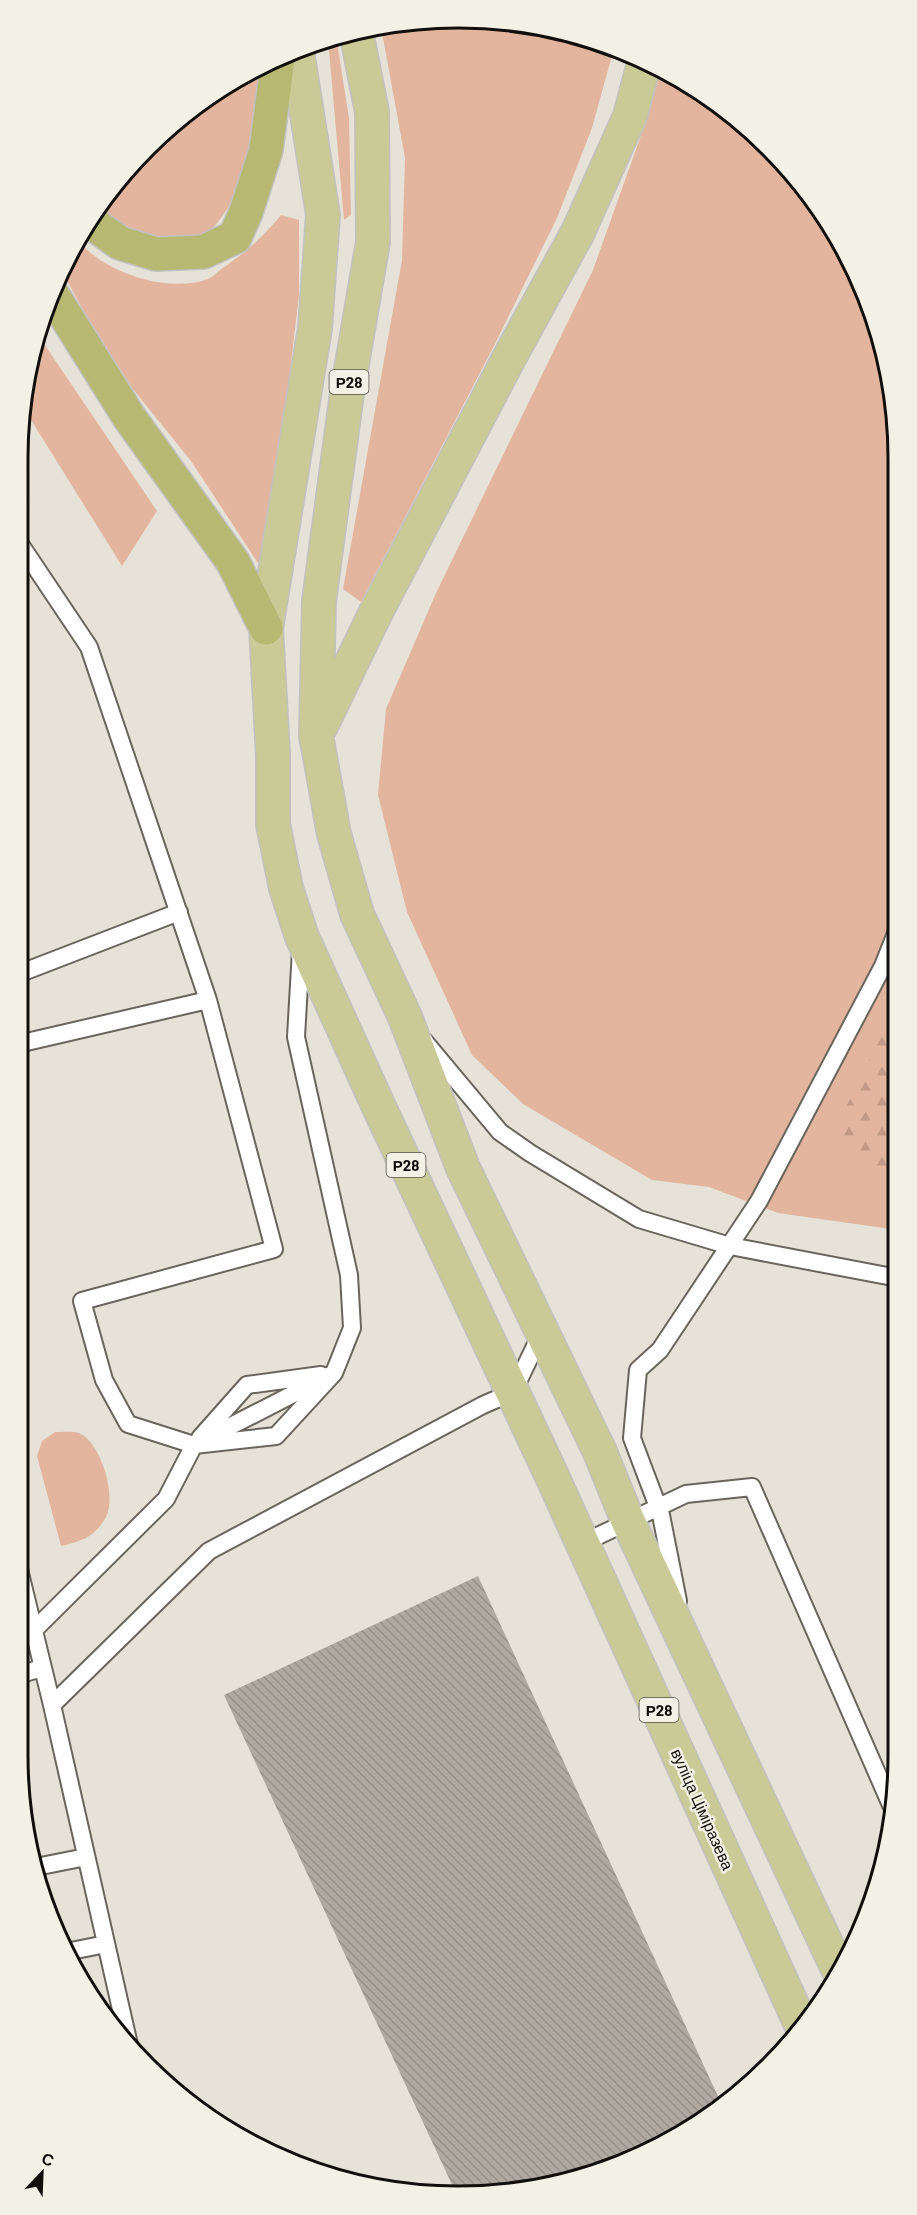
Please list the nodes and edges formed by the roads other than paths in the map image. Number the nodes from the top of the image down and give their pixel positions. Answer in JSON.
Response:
{"nodes":[{"id":1,"x":358,"y":41,"type":"edge"},
{"id":2,"x":298,"y":59,"type":"edge"},
{"id":3,"x":277,"y":69,"type":"edge"},
{"id":4,"x":642,"y":70,"type":"edge"},
{"id":5,"x":97,"y":227,"type":"edge"},
{"id":6,"x":58,"y":303,"type":"edge"},
{"id":7,"x":28,"y":556,"type":"edge"},
{"id":8,"x":266,"y":628,"type":"junction"},
{"id":9,"x":316,"y":735,"type":"junction"},
{"id":10,"x":179,"y":912,"type":"junction"},
{"id":11,"x":302,"y":937,"type":"junction"},
{"id":12,"x":888,"y":954,"type":"edge"},
{"id":13,"x":28,"y":970,"type":"edge"},
{"id":14,"x":208,"y":1000,"type":"junction"},
{"id":15,"x":405,"y":1017,"type":"junction"},
{"id":16,"x":28,"y":1042,"type":"edge"},
{"id":17,"x":730,"y":1246,"type":"junction"},
{"id":18,"x":888,"y":1276,"type":"edge"},
{"id":19,"x":542,"y":1332,"type":"junction"},
{"id":20,"x":334,"y":1373,"type":"junction"},
{"id":21,"x":513,"y":1392,"type":"junction"},
{"id":22,"x":194,"y":1445,"type":"junction"},
{"id":23,"x":658,"y":1507,"type":"junction"},
{"id":24,"x":628,"y":1521,"type":"junction"},
{"id":25,"x":583,"y":1542,"type":"junction"},
{"id":26,"x":28,"y":1609,"type":"edge"},
{"id":27,"x":33,"y":1631,"type":"junction"},
{"id":28,"x":687,"y":1649,"type":"junction"},
{"id":29,"x":42,"y":1668,"type":"junction"},
{"id":30,"x":28,"y":1672,"type":"edge"},
{"id":31,"x":52,"y":1705,"type":"junction"},
{"id":32,"x":887,"y":1796,"type":"edge"},
{"id":33,"x":86,"y":1857,"type":"junction"},
{"id":34,"x":43,"y":1866,"type":"edge"},
{"id":35,"x":106,"y":1944,"type":"junction"},
{"id":36,"x":75,"y":1951,"type":"edge"},
{"id":37,"x":835,"y":1964,"type":"edge"},
{"id":38,"x":799,"y":2020,"type":"edge"},
{"id":39,"x":122,"y":2024,"type":"edge"}],
"edges":[{"from":1,"to":9,"type":"main road","number":"Р28"},
{"from":2,"to":8,"type":"main road","number":"Р28"},
{"from":3,"to":5,"type":"highway"},
{"from":4,"to":9,"type":"main road"},
{"from":6,"to":8,"type":"highway","number":"Р28"},
{"from":7,"to":10,"type":"lane"},
{"from":8,"to":11,"type":"main road","number":"Р28"},
{"from":9,"to":15,"type":"main road","number":"Р28"},
{"from":10,"to":13,"type":"lane"},
{"from":10,"to":14,"type":"lane"},
{"from":11,"to":20,"type":"lane"},
{"from":11,"to":21,"type":"main road","number":"Р28"},
{"from":12,"to":17,"type":"lane"},
{"from":14,"to":16,"type":"lane"},
{"from":14,"to":22,"type":"lane"},
{"from":15,"to":17,"type":"lane"},
{"from":15,"to":19,"type":"main road","number":"Р28"},
{"from":17,"to":18,"type":"lane"},
{"from":17,"to":23,"type":"lane"},
{"from":19,"to":21,"type":"lane"},
{"from":19,"to":24,"type":"main road","number":"Р28"},
{"from":20,"to":22,"type":"lane"},
{"from":20,"to":22,"type":"lane"},
{"from":20,"to":22,"type":"lane"},
{"from":21,"to":25,"type":"main road","name":"вуліца Ціміразева","number":"Р28"},
{"from":21,"to":31,"type":"lane"},
{"from":22,"to":27,"type":"lane"},
{"from":23,"to":24,"type":"lane"},
{"from":23,"to":28,"type":"lane"},
{"from":23,"to":32,"type":"lane"},
{"from":24,"to":25,"type":"lane"},
{"from":24,"to":28,"type":"main road","number":"Р28"},
{"from":25,"to":38,"type":"main road","name":"вуліца Ціміразева","number":"Р28"},
{"from":26,"to":27,"type":"lane"},
{"from":27,"to":29,"type":"lane"},
{"from":28,"to":37,"type":"main road","number":"Р28"},
{"from":29,"to":30,"type":"lane"},
{"from":29,"to":31,"type":"lane"},
{"from":31,"to":33,"type":"lane"},
{"from":33,"to":34,"type":"lane"},
{"from":33,"to":35,"type":"lane"},
{"from":35,"to":36,"type":"lane"},
{"from":35,"to":39,"type":"lane"}]}
